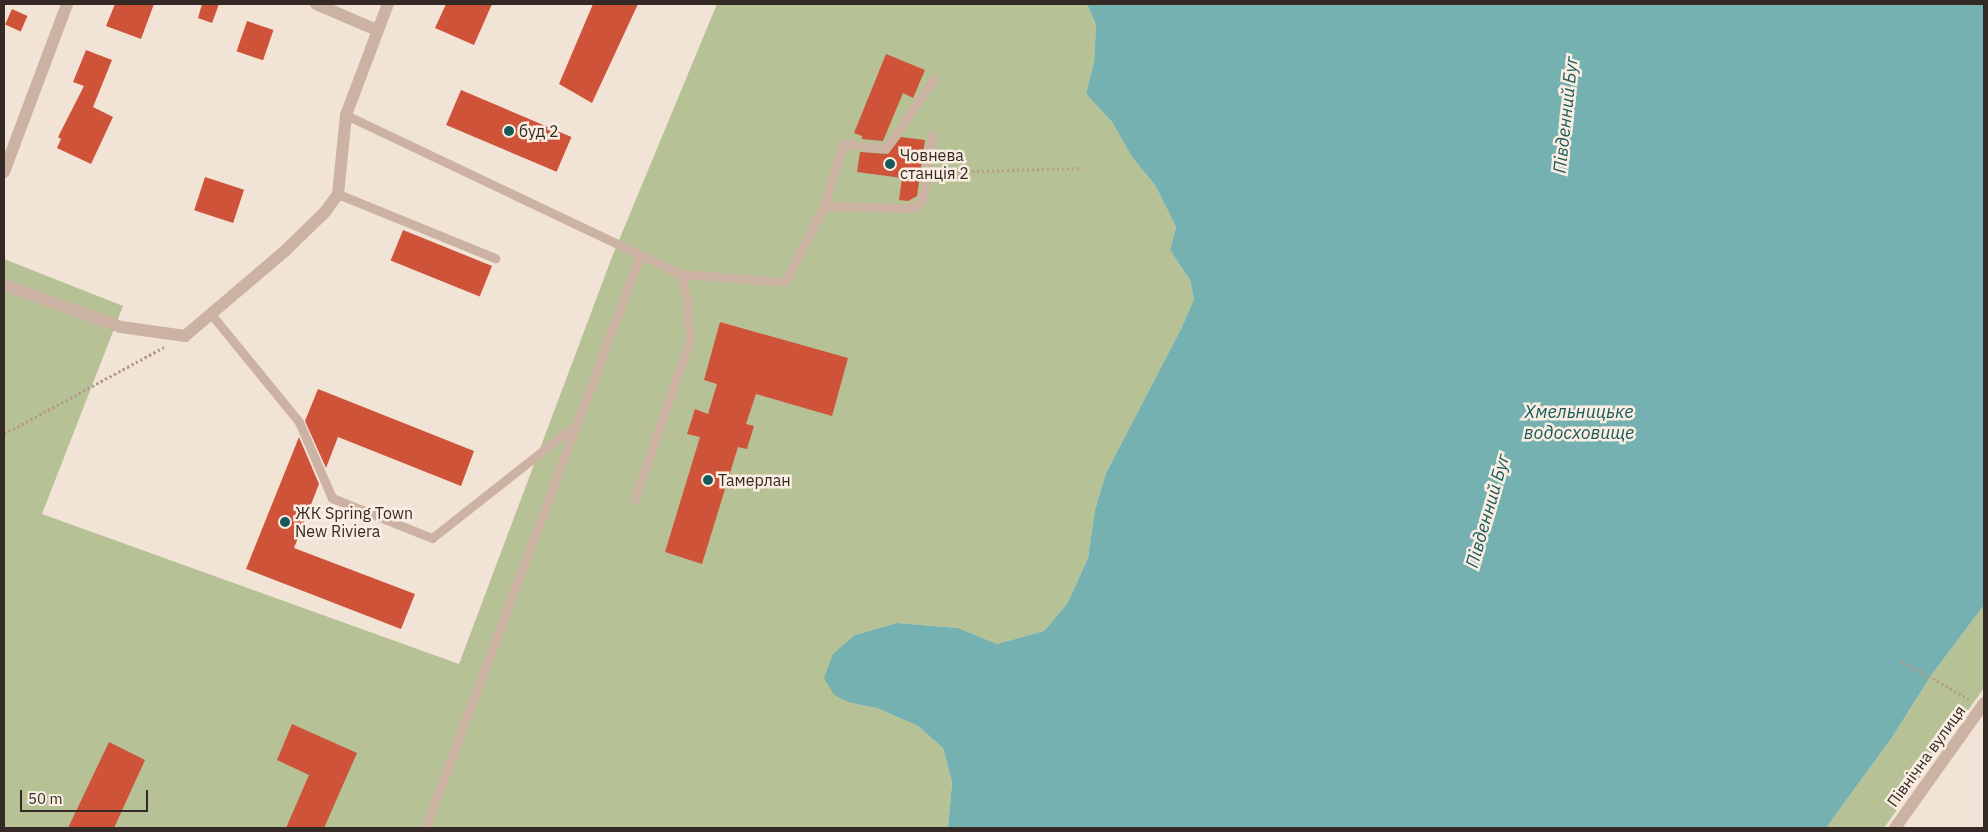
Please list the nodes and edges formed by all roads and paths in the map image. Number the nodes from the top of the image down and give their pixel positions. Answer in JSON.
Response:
{"nodes":[{"id":1,"x":67,"y":4,"type":"edge"},
{"id":2,"x":316,"y":4,"type":"edge"},
{"id":3,"x":388,"y":4,"type":"edge"},
{"id":4,"x":377,"y":30,"type":"junction"},
{"id":5,"x":933,"y":80,"type":"dead end"},
{"id":6,"x":346,"y":115,"type":"junction"},
{"id":7,"x":932,"y":136,"type":"dead end"},
{"id":8,"x":1082,"y":168,"type":"dead end"},
{"id":9,"x":4,"y":172,"type":"edge"},
{"id":10,"x":927,"y":172,"type":"junction"},
{"id":11,"x":338,"y":194,"type":"junction"},
{"id":12,"x":824,"y":206,"type":"junction"},
{"id":13,"x":640,"y":255,"type":"junction"},
{"id":14,"x":495,"y":258,"type":"dead end"},
{"id":15,"x":681,"y":274,"type":"junction"},
{"id":16,"x":4,"y":285,"type":"edge"},
{"id":17,"x":211,"y":314,"type":"junction"},
{"id":18,"x":185,"y":336,"type":"junction"},
{"id":19,"x":577,"y":424,"type":"junction"},
{"id":20,"x":4,"y":434,"type":"edge"},
{"id":21,"x":635,"y":499,"type":"dead end"},
{"id":22,"x":1902,"y":661,"type":"dead end"},
{"id":23,"x":1983,"y":705,"type":"edge"},
{"id":24,"x":425,"y":828,"type":"edge"},
{"id":25,"x":1895,"y":828,"type":"edge"}],
"edges":[{"from":1,"to":9,"type":"street"},
{"from":2,"to":4,"type":"street"},
{"from":3,"to":4,"type":"street"},
{"from":4,"to":6,"type":"street"},
{"from":5,"to":12,"type":"lane"},
{"from":6,"to":11,"type":"street"},
{"from":6,"to":13,"type":"lane"},
{"from":7,"to":10,"type":"lane"},
{"from":8,"to":10,"type":"path"},
{"from":10,"to":12,"type":"lane"},
{"from":11,"to":14,"type":"lane"},
{"from":11,"to":17,"type":"street"},
{"from":12,"to":15,"type":"lane"},
{"from":13,"to":15,"type":"lane"},
{"from":13,"to":19,"type":"lane"},
{"from":15,"to":21,"type":"lane"},
{"from":16,"to":18,"type":"street"},
{"from":17,"to":18,"type":"street"},
{"from":17,"to":19,"type":"lane"},
{"from":18,"to":20,"type":"path"},
{"from":19,"to":24,"type":"lane"},
{"from":22,"to":23,"type":"path"},
{"from":23,"to":25,"type":"street","name":"Північна вулиця"}]}
